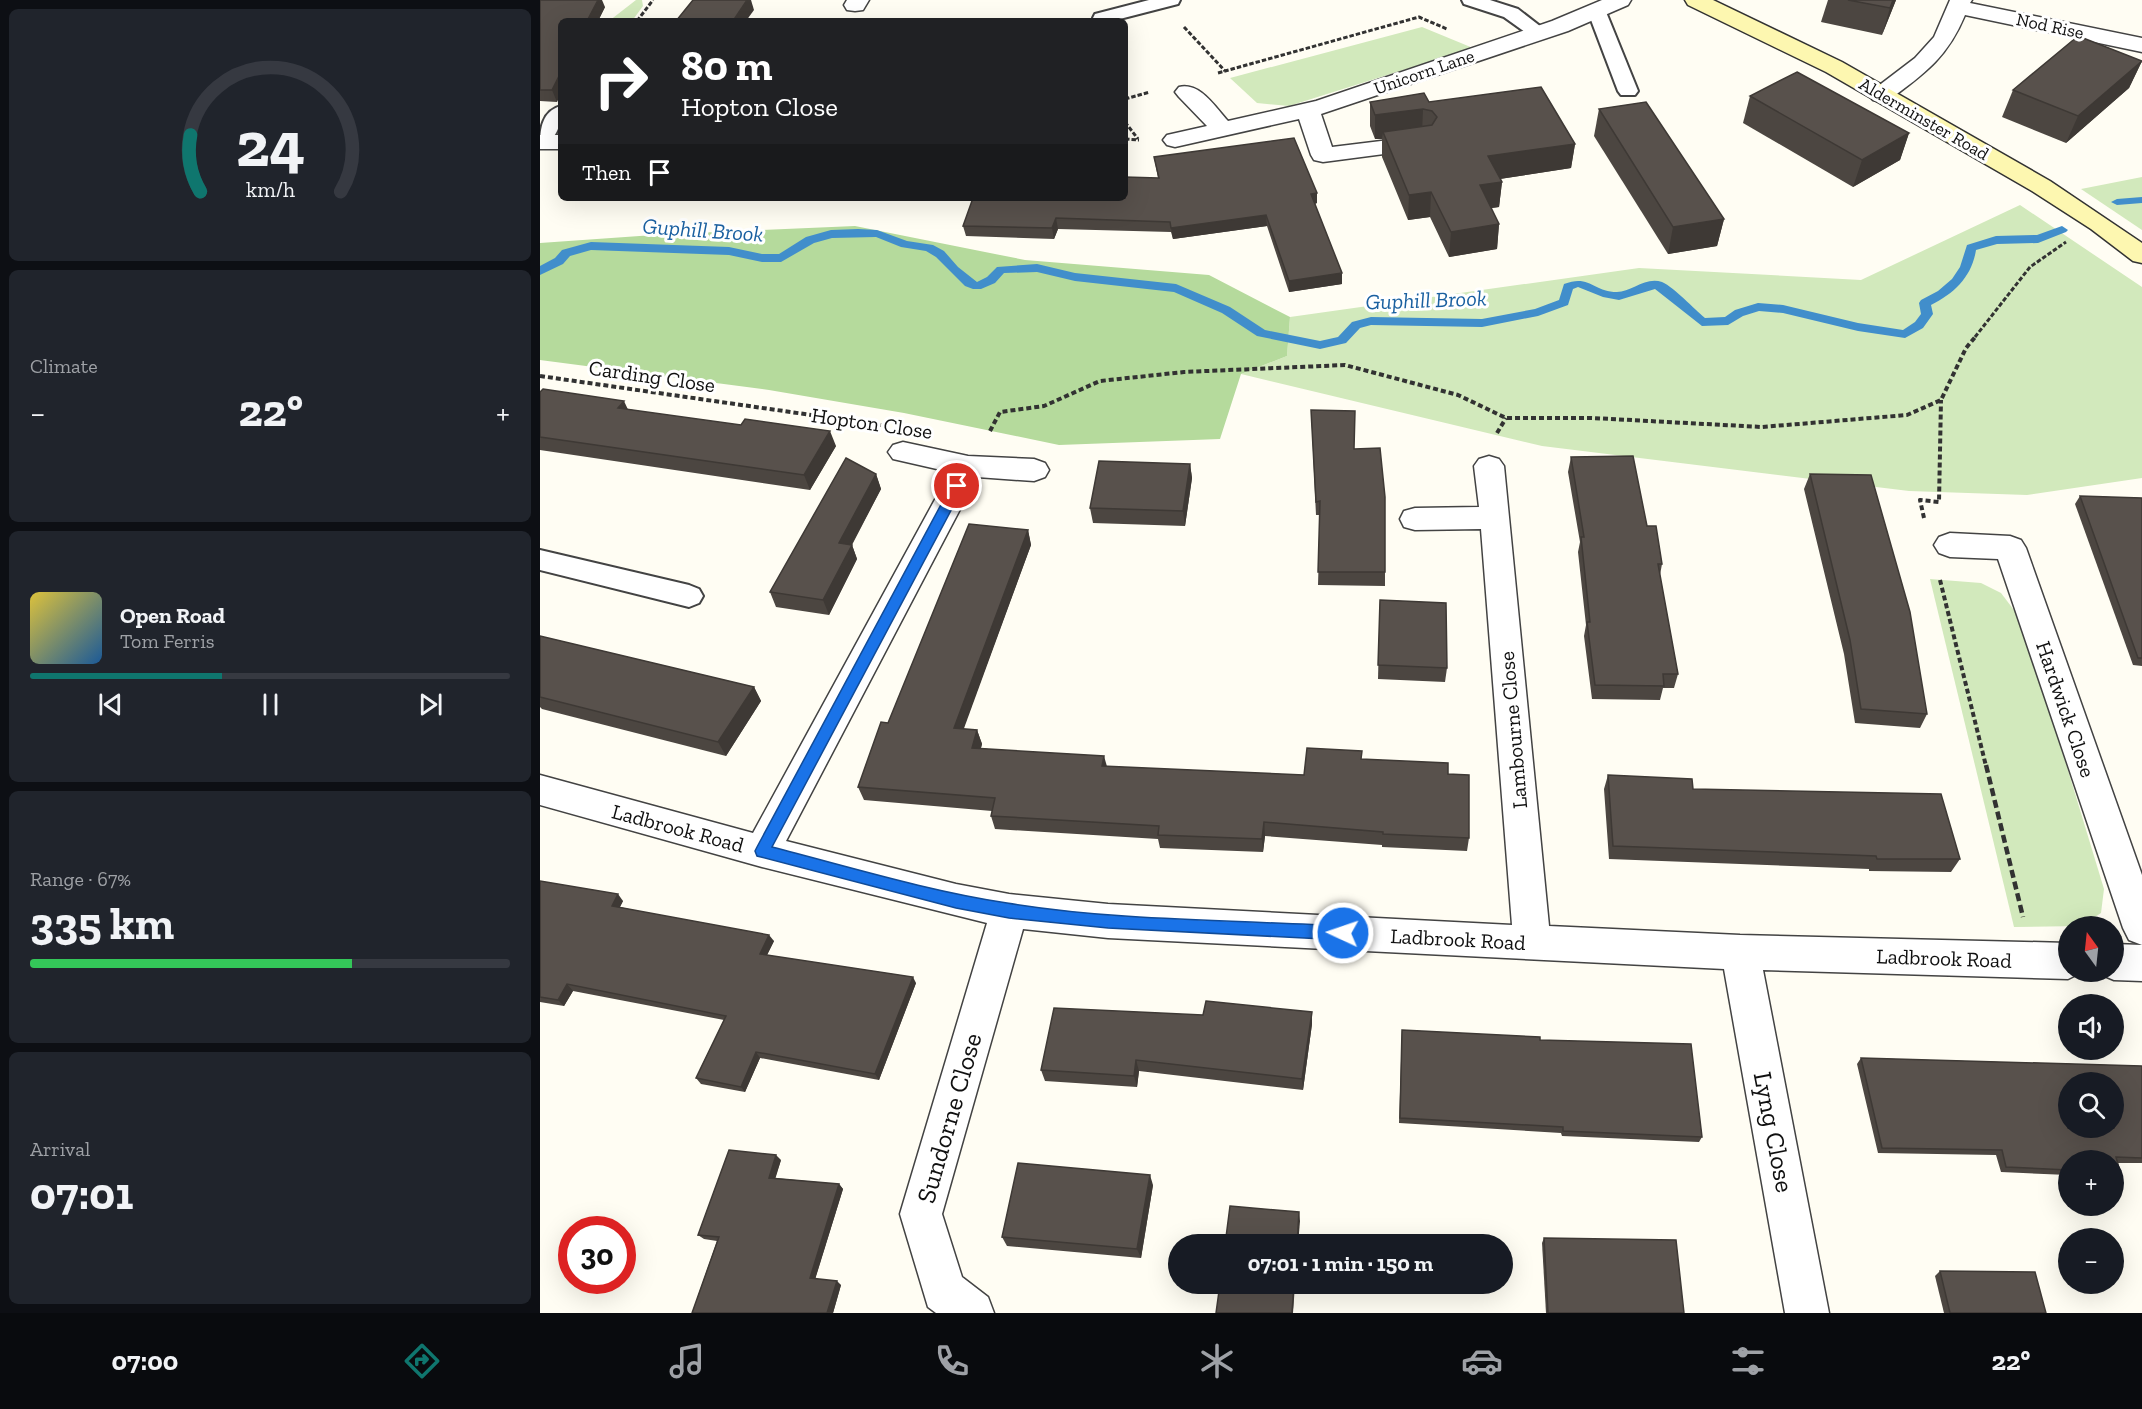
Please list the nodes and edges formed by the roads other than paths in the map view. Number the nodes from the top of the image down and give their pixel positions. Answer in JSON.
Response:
{"nodes":[{"id":1,"x":1471,"y":0,"type":"edge"},
{"id":2,"x":1620,"y":0,"type":"edge"},
{"id":3,"x":1696,"y":0,"type":"edge"},
{"id":4,"x":1166,"y":1,"type":"edge"},
{"id":5,"x":1960,"y":3,"type":"edge"},
{"id":6,"x":1597,"y":12,"type":"junction"},
{"id":7,"x":1102,"y":18,"type":"dead end"},
{"id":8,"x":1539,"y":33,"type":"junction"},
{"id":9,"x":2142,"y":45,"type":"edge"},
{"id":10,"x":1628,"y":91,"type":"dead end"},
{"id":11,"x":1187,"y":92,"type":"dead end"},
{"id":12,"x":1881,"y":95,"type":"junction"},
{"id":13,"x":1308,"y":111,"type":"junction"},
{"id":14,"x":558,"y":116,"type":"edge"},
{"id":15,"x":1224,"y":130,"type":"junction"},
{"id":16,"x":540,"y":140,"type":"edge"},
{"id":17,"x":1175,"y":140,"type":"dead end"},
{"id":18,"x":558,"y":142,"type":"edge"},
{"id":19,"x":1422,"y":143,"type":"edge"},
{"id":20,"x":2142,"y":255,"type":"edge"},
{"id":21,"x":903,"y":452,"type":"dead end"},
{"id":22,"x":968,"y":466,"type":"junction"},
{"id":23,"x":1489,"y":466,"type":"dead end"},
{"id":24,"x":1034,"y":470,"type":"dead end"},
{"id":25,"x":1495,"y":518,"type":"junction"},
{"id":26,"x":1415,"y":519,"type":"dead end"},
{"id":27,"x":1944,"y":557,"type":"road end"},
{"id":28,"x":540,"y":560,"type":"edge"},
{"id":29,"x":688,"y":596,"type":"dead end"},
{"id":30,"x":540,"y":790,"type":"edge"},
{"id":31,"x":762,"y":851,"type":"junction"},
{"id":32,"x":1009,"y":911,"type":"junction"},
{"id":33,"x":2142,"y":928,"type":"edge"},
{"id":34,"x":1532,"y":943,"type":"junction"},
{"id":35,"x":1740,"y":952,"type":"junction"},
{"id":36,"x":2051,"y":961,"type":"edge"},
{"id":37,"x":2124,"y":962,"type":"edge"},
{"id":38,"x":2142,"y":963,"type":"edge"},
{"id":39,"x":972,"y":1313,"type":"edge"},
{"id":40,"x":1807,"y":1313,"type":"edge"}],
"edges":[{"from":1,"to":8,"type":"lane"},
{"from":2,"to":6,"type":"street","name":"Unicorn Lane"},
{"from":3,"to":12,"type":"street","name":"Alderminster Road"},
{"from":4,"to":7,"type":"lane"},
{"from":5,"to":9,"type":"street","name":"Nod Rise"},
{"from":5,"to":12,"type":"street"},
{"from":6,"to":8,"type":"street","name":"Unicorn Lane"},
{"from":6,"to":10,"type":"lane"},
{"from":8,"to":13,"type":"street","name":"Unicorn Lane"},
{"from":11,"to":15,"type":"street"},
{"from":12,"to":20,"type":"street","name":"Alderminster Road"},
{"from":13,"to":15,"type":"street","name":"Unicorn Lane"},
{"from":13,"to":19,"type":"street"},
{"from":14,"to":16,"type":"lane"},
{"from":15,"to":17,"type":"street","name":"Unicorn Lane"},
{"from":16,"to":18,"type":"street"},
{"from":21,"to":22,"type":"street","name":"Hopton Close"},
{"from":22,"to":24,"type":"street","name":"Hopton Close"},
{"from":22,"to":31,"type":"street"},
{"from":23,"to":25,"type":"street","name":"Lambourne Close"},
{"from":25,"to":26,"type":"street"},
{"from":25,"to":34,"type":"street","name":"Lambourne Close"},
{"from":27,"to":33,"type":"street","name":"Hardwick Close"},
{"from":28,"to":29,"type":"lane"},
{"from":30,"to":31,"type":"street","name":"Ladbrook Road"},
{"from":31,"to":32,"type":"street","name":"Ladbrook Road"},
{"from":32,"to":34,"type":"street","name":"Ladbrook Road"},
{"from":32,"to":39,"type":"street","name":"Sundorne Close"},
{"from":34,"to":35,"type":"street","name":"Ladbrook Road"},
{"from":35,"to":36,"type":"street","name":"Ladbrook Road"},
{"from":35,"to":40,"type":"street","name":"Lyng Close"},
{"from":37,"to":38,"type":"street"}]}
